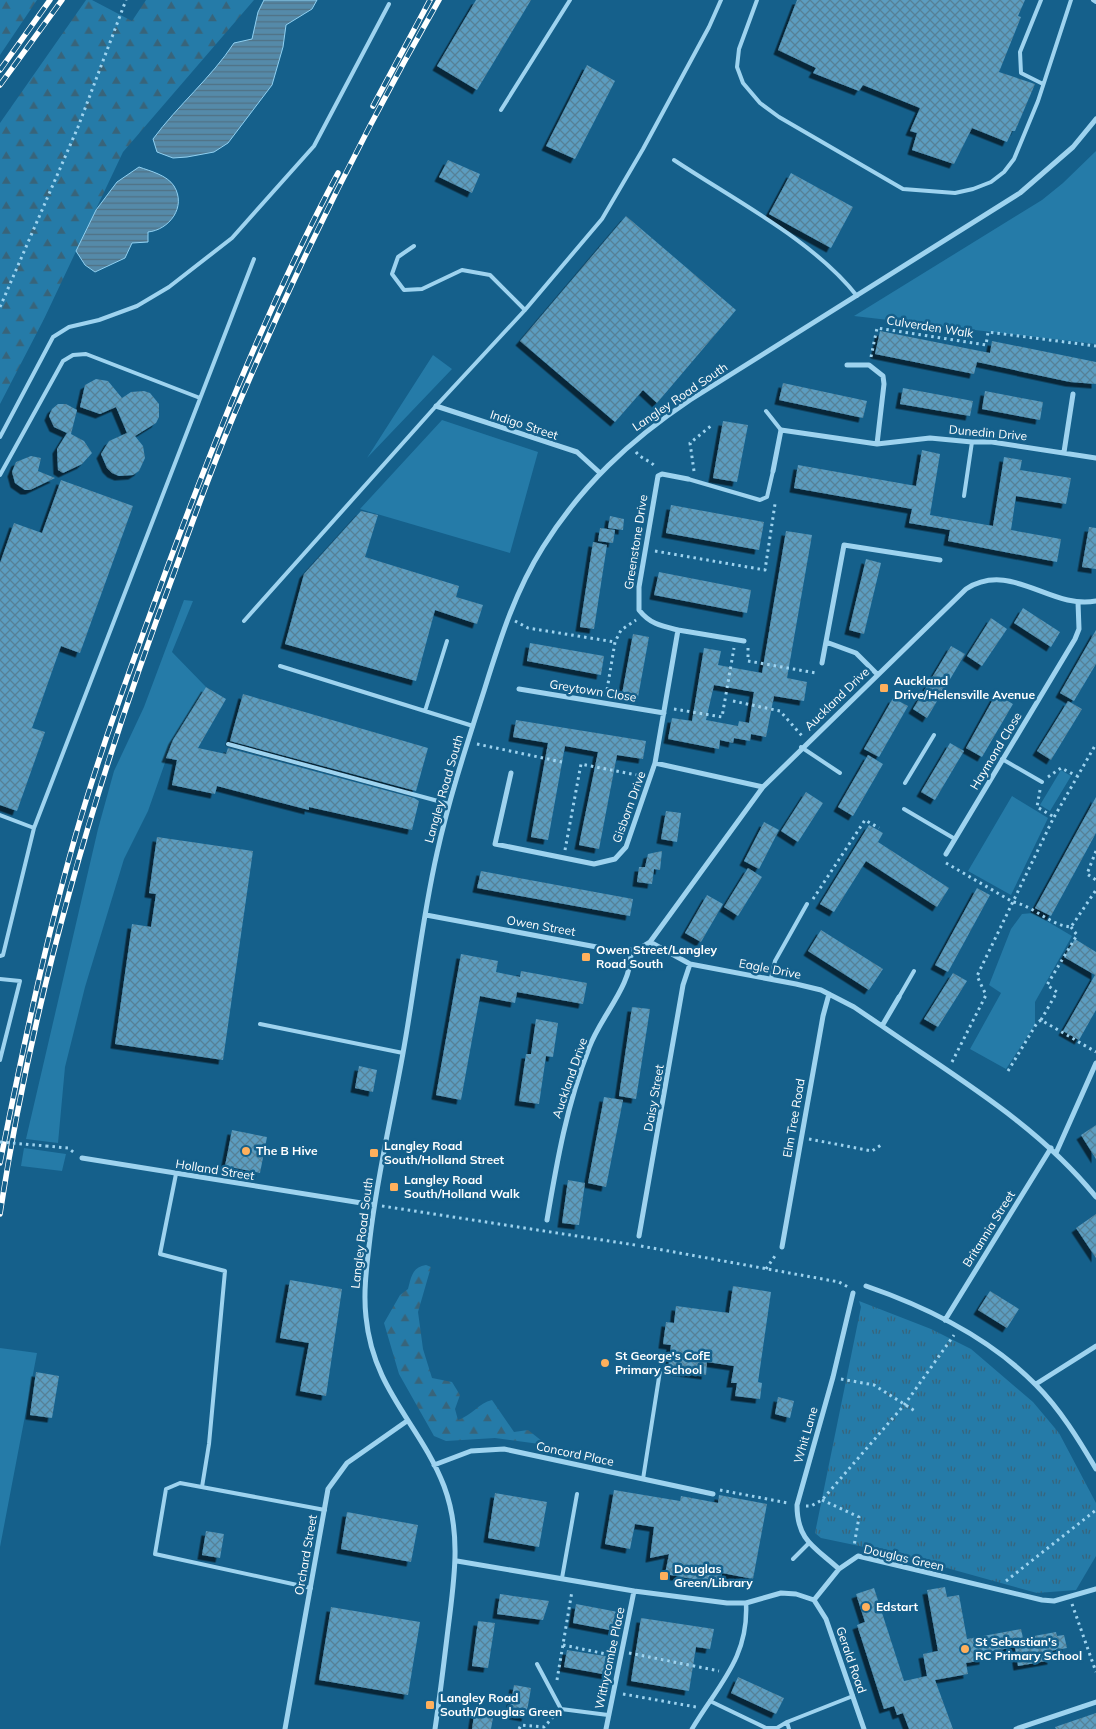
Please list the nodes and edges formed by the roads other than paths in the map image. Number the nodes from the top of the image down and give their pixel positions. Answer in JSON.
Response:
{"nodes":[{"id":1,"x":570,"y":0,"type":"edge"},
{"id":2,"x":721,"y":0,"type":"edge"},
{"id":3,"x":757,"y":0,"type":"edge"},
{"id":4,"x":1041,"y":0,"type":"edge"},
{"id":5,"x":1071,"y":0,"type":"edge"},
{"id":6,"x":389,"y":4,"type":"dead end"},
{"id":7,"x":1044,"y":84,"type":"junction"},
{"id":8,"x":501,"y":110,"type":"dead end"},
{"id":9,"x":1096,"y":119,"type":"edge"},
{"id":10,"x":674,"y":160,"type":"dead end"},
{"id":11,"x":414,"y":246,"type":"dead end"},
{"id":12,"x":254,"y":259,"type":"dead end"},
{"id":13,"x":857,"y":296,"type":"junction"},
{"id":14,"x":525,"y":310,"type":"junction"},
{"id":15,"x":847,"y":365,"type":"dead end"},
{"id":16,"x":1073,"y":394,"type":"dead end"},
{"id":17,"x":200,"y":398,"type":"junction"},
{"id":18,"x":436,"y":406,"type":"junction"},
{"id":19,"x":766,"y":411,"type":"dead end"},
{"id":20,"x":781,"y":430,"type":"junction"},
{"id":21,"x":0,"y":437,"type":"edge"},
{"id":22,"x":972,"y":442,"type":"junction"},
{"id":23,"x":877,"y":444,"type":"junction"},
{"id":24,"x":1064,"y":452,"type":"junction"},
{"id":25,"x":1096,"y":458,"type":"edge"},
{"id":26,"x":773,"y":471,"type":"joint"},
{"id":27,"x":600,"y":473,"type":"junction"},
{"id":28,"x":0,"y":475,"type":"edge"},
{"id":29,"x":688,"y":479,"type":"joint"},
{"id":30,"x":964,"y":496,"type":"dead end"},
{"id":31,"x":940,"y":560,"type":"dead end"},
{"id":32,"x":1078,"y":602,"type":"junction"},
{"id":33,"x":1096,"y":602,"type":"edge"},
{"id":34,"x":244,"y":621,"type":"dead end"},
{"id":35,"x":678,"y":630,"type":"junction"},
{"id":36,"x":447,"y":641,"type":"dead end"},
{"id":37,"x":744,"y":641,"type":"road end"},
{"id":38,"x":826,"y":642,"type":"junction"},
{"id":39,"x":822,"y":663,"type":"road end"},
{"id":40,"x":280,"y":666,"type":"dead end"},
{"id":41,"x":877,"y":674,"type":"junction"},
{"id":42,"x":519,"y":689,"type":"dead end"},
{"id":43,"x":665,"y":710,"type":"junction"},
{"id":44,"x":425,"y":711,"type":"junction"},
{"id":45,"x":473,"y":726,"type":"junction"},
{"id":46,"x":934,"y":735,"type":"dead end"},
{"id":47,"x":228,"y":744,"type":"dead end"},
{"id":48,"x":801,"y":747,"type":"junction"},
{"id":49,"x":1002,"y":758,"type":"junction"},
{"id":50,"x":655,"y":763,"type":"junction"},
{"id":51,"x":512,"y":773,"type":"dead end"},
{"id":52,"x":840,"y":773,"type":"dead end"},
{"id":53,"x":1042,"y":782,"type":"road end"},
{"id":54,"x":905,"y":783,"type":"dead end"},
{"id":55,"x":763,"y":786,"type":"junction"},
{"id":56,"x":449,"y":804,"type":"junction"},
{"id":57,"x":904,"y":809,"type":"dead end"},
{"id":58,"x":0,"y":815,"type":"edge"},
{"id":59,"x":34,"y":828,"type":"junction"},
{"id":60,"x":955,"y":839,"type":"junction"},
{"id":61,"x":946,"y":854,"type":"road end"},
{"id":62,"x":807,"y":904,"type":"road end"},
{"id":63,"x":426,"y":915,"type":"junction"},
{"id":64,"x":650,"y":942,"type":"junction"},
{"id":65,"x":631,"y":951,"type":"junction"},
{"id":66,"x":0,"y":956,"type":"edge"},
{"id":67,"x":690,"y":964,"type":"junction"},
{"id":68,"x":914,"y":971,"type":"dead end"},
{"id":69,"x":771,"y":978,"type":"junction"},
{"id":70,"x":0,"y":979,"type":"edge"},
{"id":71,"x":829,"y":994,"type":"junction"},
{"id":72,"x":899,"y":997,"type":"joint"},
{"id":73,"x":260,"y":1024,"type":"dead end"},
{"id":74,"x":882,"y":1026,"type":"junction"},
{"id":75,"x":403,"y":1053,"type":"junction"},
{"id":76,"x":0,"y":1060,"type":"edge"},
{"id":77,"x":1096,"y":1064,"type":"edge"},
{"id":78,"x":1051,"y":1148,"type":"junction"},
{"id":79,"x":1056,"y":1153,"type":"junction"},
{"id":80,"x":82,"y":1158,"type":"road end"},
{"id":81,"x":176,"y":1174,"type":"junction"},
{"id":82,"x":1096,"y":1197,"type":"edge"},
{"id":83,"x":374,"y":1205,"type":"junction"},
{"id":84,"x":548,"y":1220,"type":"dead end"},
{"id":85,"x":640,"y":1236,"type":"dead end"},
{"id":86,"x":782,"y":1247,"type":"road end"},
{"id":87,"x":866,"y":1286,"type":"dead end"},
{"id":88,"x":853,"y":1293,"type":"road end"},
{"id":89,"x":944,"y":1320,"type":"junction"},
{"id":90,"x":1096,"y":1346,"type":"edge"},
{"id":91,"x":660,"y":1371,"type":"dead end"},
{"id":92,"x":1036,"y":1384,"type":"junction"},
{"id":93,"x":407,"y":1422,"type":"junction"},
{"id":94,"x":434,"y":1465,"type":"junction"},
{"id":95,"x":1096,"y":1469,"type":"edge"},
{"id":96,"x":643,"y":1479,"type":"junction"},
{"id":97,"x":202,"y":1487,"type":"junction"},
{"id":98,"x":577,"y":1494,"type":"dead end"},
{"id":99,"x":713,"y":1494,"type":"road end"},
{"id":100,"x":324,"y":1510,"type":"junction"},
{"id":101,"x":809,"y":1543,"type":"junction"},
{"id":102,"x":793,"y":1559,"type":"dead end"},
{"id":103,"x":457,"y":1561,"type":"junction"},
{"id":104,"x":839,"y":1568,"type":"junction"},
{"id":105,"x":562,"y":1578,"type":"junction"},
{"id":106,"x":310,"y":1588,"type":"junction"},
{"id":107,"x":1096,"y":1589,"type":"edge"},
{"id":108,"x":634,"y":1591,"type":"junction"},
{"id":109,"x":814,"y":1600,"type":"junction"},
{"id":110,"x":746,"y":1603,"type":"junction"},
{"id":111,"x":537,"y":1664,"type":"dead end"},
{"id":112,"x":853,"y":1696,"type":"junction"},
{"id":113,"x":710,"y":1701,"type":"junction"},
{"id":114,"x":1096,"y":1702,"type":"edge"},
{"id":115,"x":608,"y":1715,"type":"junction"},
{"id":116,"x":787,"y":1722,"type":"junction"},
{"id":117,"x":285,"y":1729,"type":"edge"},
{"id":118,"x":435,"y":1729,"type":"edge"},
{"id":119,"x":606,"y":1729,"type":"edge"},
{"id":120,"x":692,"y":1729,"type":"edge"},
{"id":121,"x":789,"y":1729,"type":"edge"},
{"id":122,"x":864,"y":1729,"type":"edge"},
{"id":123,"x":1016,"y":1729,"type":"edge"}],
"edges":[{"from":1,"to":8,"type":"lane"},
{"from":2,"to":14,"type":"lane"},
{"from":3,"to":7,"type":"lane"},
{"from":4,"to":7,"type":"lane"},
{"from":5,"to":7,"type":"lane"},
{"from":6,"to":21,"type":"lane"},
{"from":9,"to":13,"type":"street","name":"Langley Road South"},
{"from":10,"to":13,"type":"lane"},
{"from":11,"to":14,"type":"lane"},
{"from":12,"to":17,"type":"lane"},
{"from":13,"to":27,"type":"street","name":"Langley Road South"},
{"from":14,"to":18,"type":"lane"},
{"from":15,"to":23,"type":"street"},
{"from":16,"to":24,"type":"street"},
{"from":17,"to":28,"type":"lane"},
{"from":17,"to":59,"type":"lane"},
{"from":18,"to":27,"type":"street","name":"Indigo Street"},
{"from":18,"to":34,"type":"lane"},
{"from":19,"to":20,"type":"lane"},
{"from":20,"to":23,"type":"street","name":"Dunedin Drive"},
{"from":20,"to":26,"type":"street"},
{"from":22,"to":23,"type":"street","name":"Dunedin Drive"},
{"from":22,"to":24,"type":"street","name":"Dunedin Drive"},
{"from":22,"to":30,"type":"lane"},
{"from":24,"to":25,"type":"street","name":"Dunedin Drive"},
{"from":26,"to":29,"type":"lane"},
{"from":27,"to":45,"type":"street","name":"Langley Road South"},
{"from":29,"to":35,"type":"street","name":"Greenstone Drive"},
{"from":31,"to":38,"type":"street"},
{"from":32,"to":33,"type":"street","name":"Auckland Drive"},
{"from":32,"to":41,"type":"street","name":"Auckland Drive"},
{"from":32,"to":49,"type":"street","name":"Haymond Close"},
{"from":35,"to":37,"type":"street"},
{"from":35,"to":43,"type":"street"},
{"from":36,"to":44,"type":"lane"},
{"from":38,"to":39,"type":"street"},
{"from":38,"to":41,"type":"street"},
{"from":40,"to":44,"type":"lane"},
{"from":41,"to":48,"type":"street","name":"Auckland Drive"},
{"from":42,"to":43,"type":"street","name":"Greytown Close"},
{"from":43,"to":50,"type":"street"},
{"from":44,"to":45,"type":"lane"},
{"from":45,"to":56,"type":"street","name":"Langley Road South"},
{"from":46,"to":54,"type":"lane"},
{"from":47,"to":56,"type":"lane"},
{"from":48,"to":52,"type":"lane"},
{"from":48,"to":55,"type":"street","name":"Auckland Drive"},
{"from":49,"to":53,"type":"lane"},
{"from":49,"to":60,"type":"street","name":"Haymond Close"},
{"from":50,"to":51,"type":"street","name":"Gisborn Drive"},
{"from":50,"to":55,"type":"street","name":"Gisborn Drive"},
{"from":55,"to":64,"type":"street","name":"Auckland Drive"},
{"from":56,"to":63,"type":"street","name":"Langley Road South"},
{"from":57,"to":60,"type":"lane"},
{"from":58,"to":59,"type":"lane"},
{"from":59,"to":66,"type":"lane"},
{"from":60,"to":61,"type":"street","name":"Haymond Close"},
{"from":62,"to":69,"type":"lane"},
{"from":63,"to":65,"type":"street","name":"Owen Street"},
{"from":63,"to":75,"type":"street","name":"Langley Road South"},
{"from":64,"to":65,"type":"street"},
{"from":64,"to":67,"type":"street","name":"Eagle Drive"},
{"from":65,"to":84,"type":"street","name":"Auckland Drive"},
{"from":67,"to":69,"type":"street","name":"Eagle Drive"},
{"from":67,"to":85,"type":"street","name":"Daisy Street"},
{"from":68,"to":72,"type":"lane"},
{"from":69,"to":71,"type":"street","name":"Eagle Drive"},
{"from":70,"to":76,"type":"lane"},
{"from":71,"to":74,"type":"street","name":"Eagle Drive"},
{"from":71,"to":86,"type":"street","name":"Elm Tree Road"},
{"from":72,"to":74,"type":"street"},
{"from":73,"to":75,"type":"lane"},
{"from":74,"to":78,"type":"street","name":"Eagle Drive"},
{"from":75,"to":83,"type":"street","name":"Langley Road South"},
{"from":77,"to":79,"type":"street"},
{"from":78,"to":79,"type":"street","name":"Eagle Drive"},
{"from":78,"to":89,"type":"street","name":"Britannia Street"},
{"from":79,"to":82,"type":"street","name":"Eagle Drive"},
{"from":80,"to":81,"type":"street","name":"Holland Street"},
{"from":81,"to":83,"type":"street","name":"Holland Street"},
{"from":81,"to":97,"type":"lane"},
{"from":83,"to":93,"type":"street","name":"Langley Road South"},
{"from":87,"to":89,"type":"street"},
{"from":88,"to":101,"type":"street","name":"Whit Lane"},
{"from":89,"to":92,"type":"street"},
{"from":90,"to":92,"type":"street"},
{"from":91,"to":96,"type":"lane"},
{"from":92,"to":95,"type":"street"},
{"from":93,"to":94,"type":"street","name":"Langley Road South"},
{"from":93,"to":100,"type":"street","name":"Orchard Street"},
{"from":94,"to":96,"type":"street","name":"Concord Place"},
{"from":94,"to":103,"type":"street","name":"Langley Road South"},
{"from":96,"to":99,"type":"street","name":"Concord Place"},
{"from":97,"to":100,"type":"lane"},
{"from":97,"to":106,"type":"lane"},
{"from":98,"to":105,"type":"lane"},
{"from":100,"to":106,"type":"street","name":"Orchard Street"},
{"from":101,"to":102,"type":"lane"},
{"from":101,"to":104,"type":"street","name":"Whit Lane"},
{"from":103,"to":105,"type":"street"},
{"from":103,"to":118,"type":"street","name":"Langley Road South"},
{"from":104,"to":107,"type":"street","name":"Douglas Green"},
{"from":104,"to":109,"type":"street","name":"Douglas Green"},
{"from":105,"to":108,"type":"street"},
{"from":106,"to":117,"type":"street","name":"Orchard Street"},
{"from":108,"to":110,"type":"street"},
{"from":108,"to":115,"type":"street","name":"Withycombe Place"},
{"from":109,"to":110,"type":"street"},
{"from":109,"to":112,"type":"street","name":"Gerald Road"},
{"from":110,"to":113,"type":"street"},
{"from":111,"to":115,"type":"lane"},
{"from":112,"to":116,"type":"lane"},
{"from":112,"to":122,"type":"street","name":"Gerald Road"},
{"from":113,"to":116,"type":"lane"},
{"from":113,"to":120,"type":"street"},
{"from":114,"to":123,"type":"street"},
{"from":115,"to":119,"type":"street","name":"Withycombe Place"},
{"from":116,"to":121,"type":"lane"}]}
